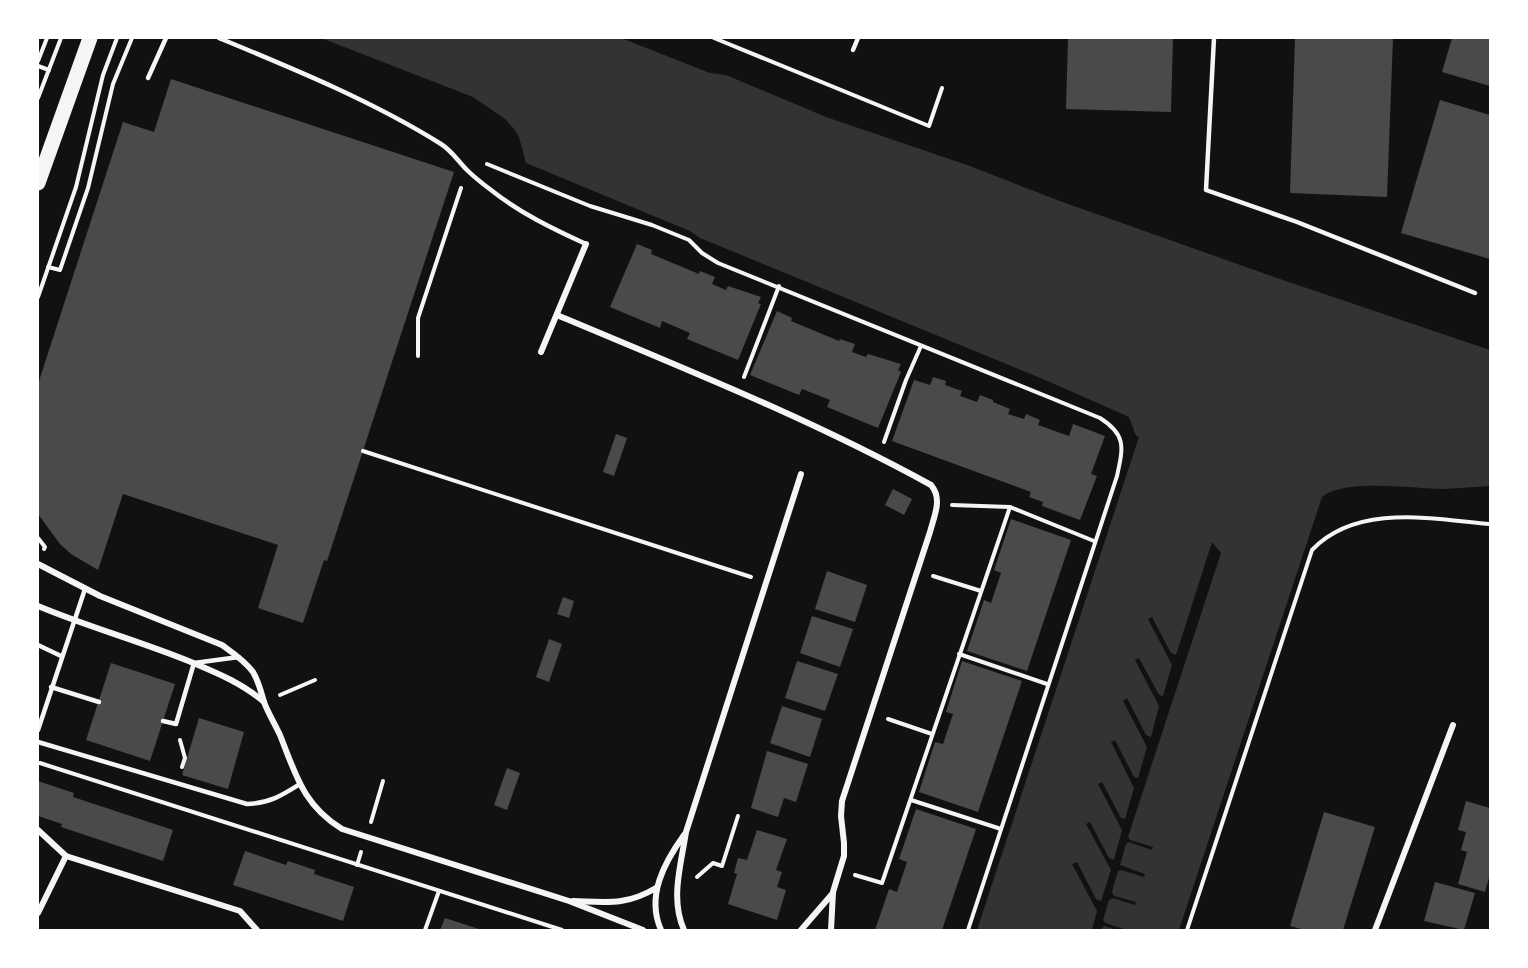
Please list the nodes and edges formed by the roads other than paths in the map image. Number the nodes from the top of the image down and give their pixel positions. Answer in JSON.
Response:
{"nodes":[{"id":1,"x":90,"y":38,"type":"edge"},
{"id":2,"x":166,"y":38,"type":"edge"},
{"id":3,"x":219,"y":38,"type":"edge"},
{"id":4,"x":858,"y":38,"type":"edge"},
{"id":5,"x":1214,"y":38,"type":"edge"},
{"id":6,"x":853,"y":50,"type":"dead end"},
{"id":7,"x":147,"y":78,"type":"dead end"},
{"id":8,"x":38,"y":183,"type":"edge"},
{"id":9,"x":586,"y":244,"type":"joint"},
{"id":10,"x":1474,"y":293,"type":"dead end"},
{"id":11,"x":557,"y":315,"type":"junction"},
{"id":12,"x":541,"y":352,"type":"dead end"},
{"id":13,"x":801,"y":474,"type":"dead end"},
{"id":14,"x":38,"y":564,"type":"edge"},
{"id":15,"x":85,"y":589,"type":"junction"},
{"id":16,"x":38,"y":606,"type":"edge"},
{"id":17,"x":74,"y":620,"type":"junction"},
{"id":18,"x":38,"y":645,"type":"edge"},
{"id":19,"x":61,"y":656,"type":"junction"},
{"id":20,"x":239,"y":657,"type":"junction"},
{"id":21,"x":194,"y":663,"type":"junction"},
{"id":22,"x":51,"y":687,"type":"junction"},
{"id":23,"x":99,"y":702,"type":"dead end"},
{"id":24,"x":264,"y":702,"type":"junction"},
{"id":25,"x":163,"y":721,"type":"dead end"},
{"id":26,"x":1453,"y":725,"type":"dead end"},
{"id":27,"x":38,"y":730,"type":"edge"},
{"id":28,"x":38,"y":742,"type":"edge"},
{"id":29,"x":300,"y":784,"type":"junction"},
{"id":30,"x":38,"y":830,"type":"edge"},
{"id":31,"x":686,"y":832,"type":"junction"},
{"id":32,"x":66,"y":856,"type":"junction"},
{"id":33,"x":656,"y":888,"type":"junction"},
{"id":34,"x":833,"y":892,"type":"junction"},
{"id":35,"x":569,"y":901,"type":"junction"},
{"id":36,"x":39,"y":913,"type":"edge"},
{"id":37,"x":256,"y":930,"type":"edge"},
{"id":38,"x":643,"y":930,"type":"edge"},
{"id":39,"x":661,"y":930,"type":"edge"},
{"id":40,"x":684,"y":930,"type":"edge"},
{"id":41,"x":801,"y":930,"type":"edge"},
{"id":42,"x":831,"y":930,"type":"edge"},
{"id":43,"x":1375,"y":930,"type":"edge"}],
"edges":[{"from":1,"to":8,"type":"main road"},
{"from":2,"to":7,"type":"lane"},
{"from":3,"to":9,"type":"lane"},
{"from":4,"to":6,"type":"lane"},
{"from":5,"to":10,"type":"lane"},
{"from":9,"to":11,"type":"street"},
{"from":11,"to":12,"type":"street"},
{"from":11,"to":34,"type":"street"},
{"from":13,"to":31,"type":"street"},
{"from":14,"to":15,"type":"street"},
{"from":15,"to":17,"type":"lane"},
{"from":15,"to":20,"type":"street"},
{"from":16,"to":17,"type":"street"},
{"from":17,"to":19,"type":"lane"},
{"from":17,"to":21,"type":"street"},
{"from":18,"to":19,"type":"lane"},
{"from":19,"to":22,"type":"lane"},
{"from":20,"to":21,"type":"lane"},
{"from":20,"to":24,"type":"street"},
{"from":21,"to":24,"type":"street"},
{"from":21,"to":25,"type":"lane"},
{"from":22,"to":23,"type":"lane"},
{"from":22,"to":27,"type":"lane"},
{"from":24,"to":29,"type":"street"},
{"from":26,"to":43,"type":"street"},
{"from":28,"to":29,"type":"lane"},
{"from":29,"to":35,"type":"street"},
{"from":30,"to":32,"type":"street"},
{"from":31,"to":33,"type":"street"},
{"from":31,"to":40,"type":"street"},
{"from":32,"to":36,"type":"street"},
{"from":32,"to":37,"type":"street"},
{"from":33,"to":35,"type":"street"},
{"from":33,"to":39,"type":"street"},
{"from":34,"to":41,"type":"street"},
{"from":34,"to":42,"type":"street"},
{"from":35,"to":38,"type":"street"}]}
